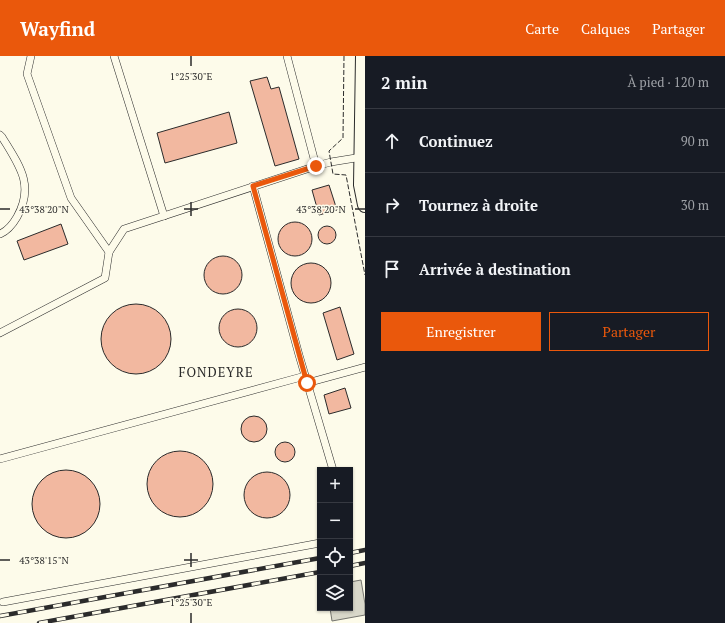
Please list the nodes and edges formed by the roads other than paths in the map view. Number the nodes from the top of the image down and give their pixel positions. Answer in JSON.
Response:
{"nodes":[{"id":1,"x":31,"y":56,"type":"edge"},
{"id":2,"x":114,"y":56,"type":"edge"},
{"id":3,"x":287,"y":56,"type":"edge"},
{"id":4,"x":363,"y":56,"type":"edge"},
{"id":5,"x":0,"y":135,"type":"edge"},
{"id":6,"x":362,"y":157,"type":"junction"},
{"id":7,"x":316,"y":166,"type":"junction"},
{"id":8,"x":253,"y":186,"type":"junction"},
{"id":9,"x":365,"y":205,"type":"edge"},
{"id":10,"x":164,"y":216,"type":"junction"},
{"id":11,"x":0,"y":234,"type":"edge"},
{"id":12,"x":109,"y":252,"type":"junction"},
{"id":13,"x":0,"y":333,"type":"edge"},
{"id":14,"x":365,"y":367,"type":"edge"},
{"id":15,"x":306,"y":380,"type":"junction"},
{"id":16,"x":0,"y":460,"type":"edge"},
{"id":17,"x":332,"y":467,"type":"edge"},
{"id":18,"x":317,"y":545,"type":"edge"},
{"id":19,"x":3,"y":602,"type":"dead end"}],
"edges":[{"from":1,"to":12,"type":"lane"},
{"from":2,"to":10,"type":"lane"},
{"from":3,"to":7,"type":"lane"},
{"from":4,"to":6,"type":"street"},
{"from":5,"to":11,"type":"lane"},
{"from":6,"to":7,"type":"lane"},
{"from":6,"to":9,"type":"street"},
{"from":7,"to":8,"type":"lane"},
{"from":8,"to":10,"type":"lane"},
{"from":8,"to":15,"type":"lane"},
{"from":10,"to":12,"type":"lane"},
{"from":12,"to":13,"type":"lane"},
{"from":14,"to":15,"type":"lane"},
{"from":15,"to":16,"type":"lane"},
{"from":15,"to":17,"type":"lane"},
{"from":18,"to":19,"type":"lane"}]}
